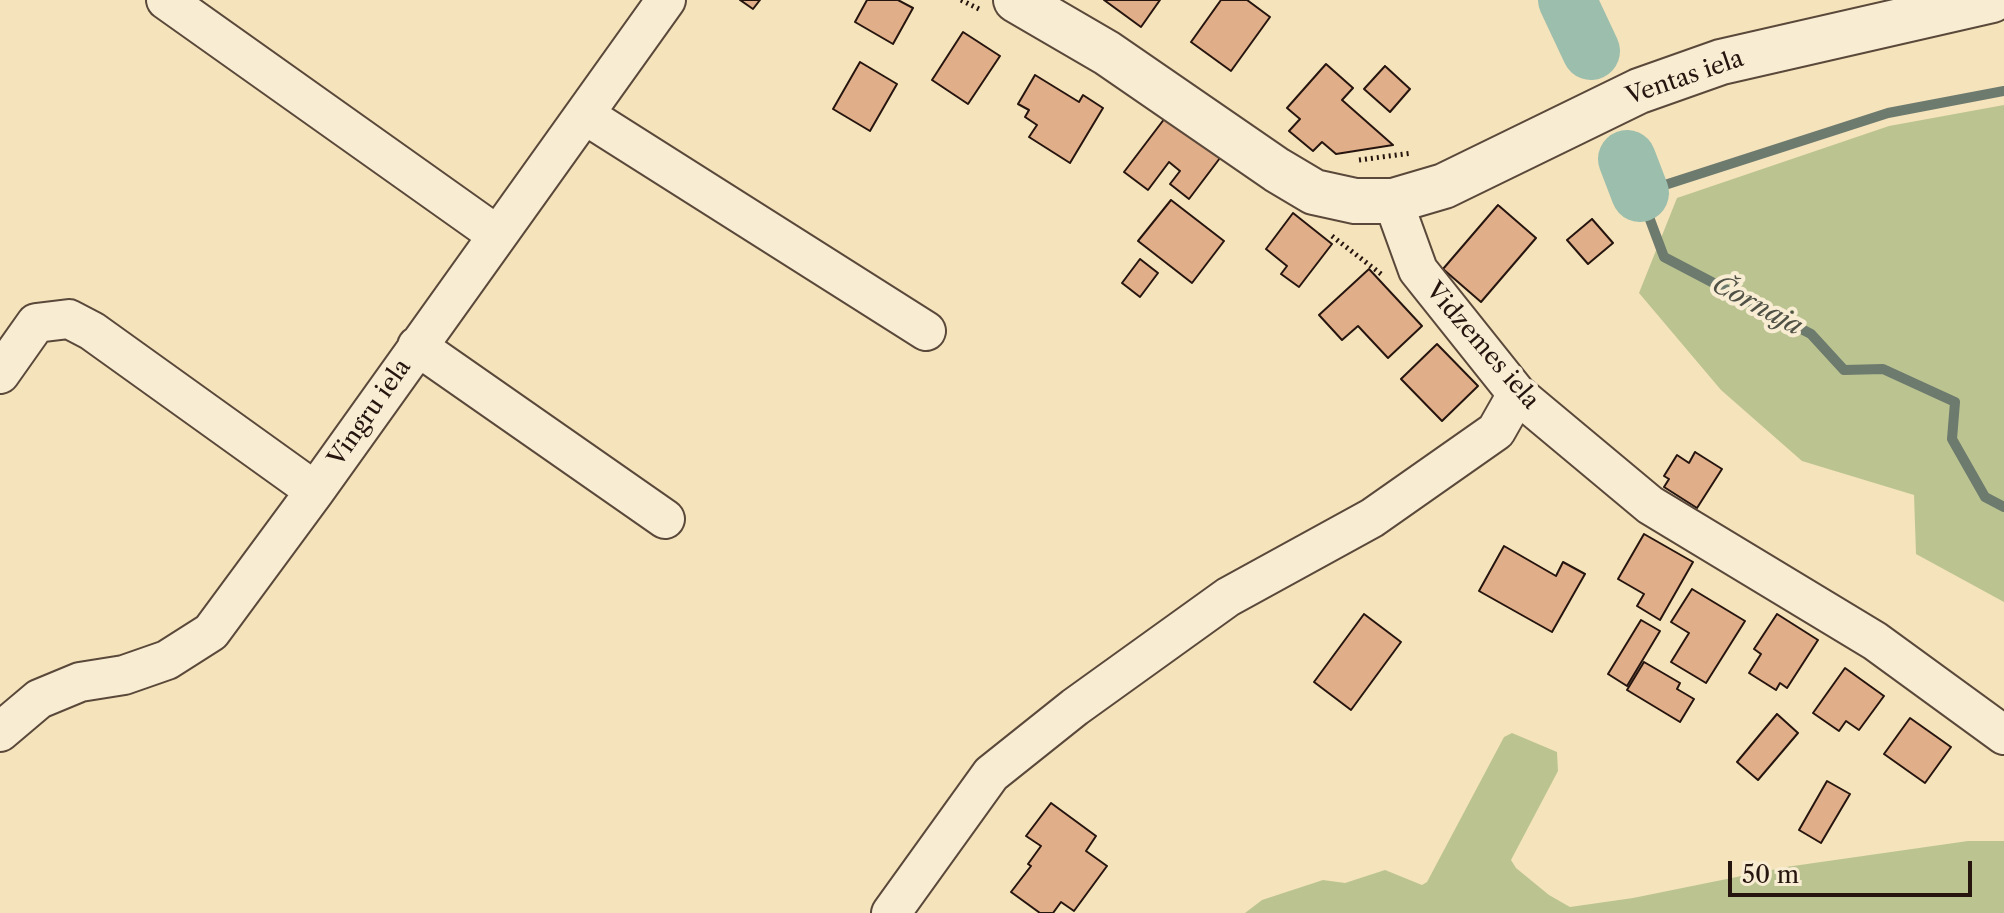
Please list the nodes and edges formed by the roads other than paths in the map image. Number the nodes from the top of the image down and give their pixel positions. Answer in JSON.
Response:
{"nodes":[{"id":1,"x":166,"y":0,"type":"edge"},
{"id":2,"x":666,"y":0,"type":"edge"},
{"id":3,"x":1992,"y":0,"type":"edge"},
{"id":4,"x":1000,"y":6,"type":"edge"},
{"id":5,"x":585,"y":115,"type":"junction"},
{"id":6,"x":1393,"y":201,"type":"junction"},
{"id":7,"x":497,"y":235,"type":"junction"},
{"id":8,"x":926,"y":331,"type":"dead end"},
{"id":9,"x":417,"y":346,"type":"junction"},
{"id":10,"x":0,"y":374,"type":"edge"},
{"id":11,"x":1517,"y":394,"type":"junction"},
{"id":12,"x":315,"y":491,"type":"junction"},
{"id":13,"x":665,"y":519,"type":"dead end"},
{"id":14,"x":0,"y":732,"type":"edge"},
{"id":15,"x":2004,"y":735,"type":"edge"},
{"id":16,"x":891,"y":913,"type":"edge"}],
"edges":[{"from":1,"to":7,"type":"street"},
{"from":2,"to":5,"type":"street","name":"Vingru iela"},
{"from":3,"to":6,"type":"street","name":"Ventas iela"},
{"from":4,"to":6,"type":"street"},
{"from":5,"to":7,"type":"street","name":"Vingru iela"},
{"from":5,"to":8,"type":"street"},
{"from":6,"to":11,"type":"street","name":"Vidzemes iela"},
{"from":7,"to":9,"type":"street","name":"Vingru iela"},
{"from":9,"to":12,"type":"street","name":"Vingru iela"},
{"from":9,"to":13,"type":"street"},
{"from":10,"to":12,"type":"street"},
{"from":11,"to":15,"type":"street","name":"Vidzemes iela"},
{"from":11,"to":16,"type":"street"},
{"from":12,"to":14,"type":"street","name":"Vingru iela"}]}
